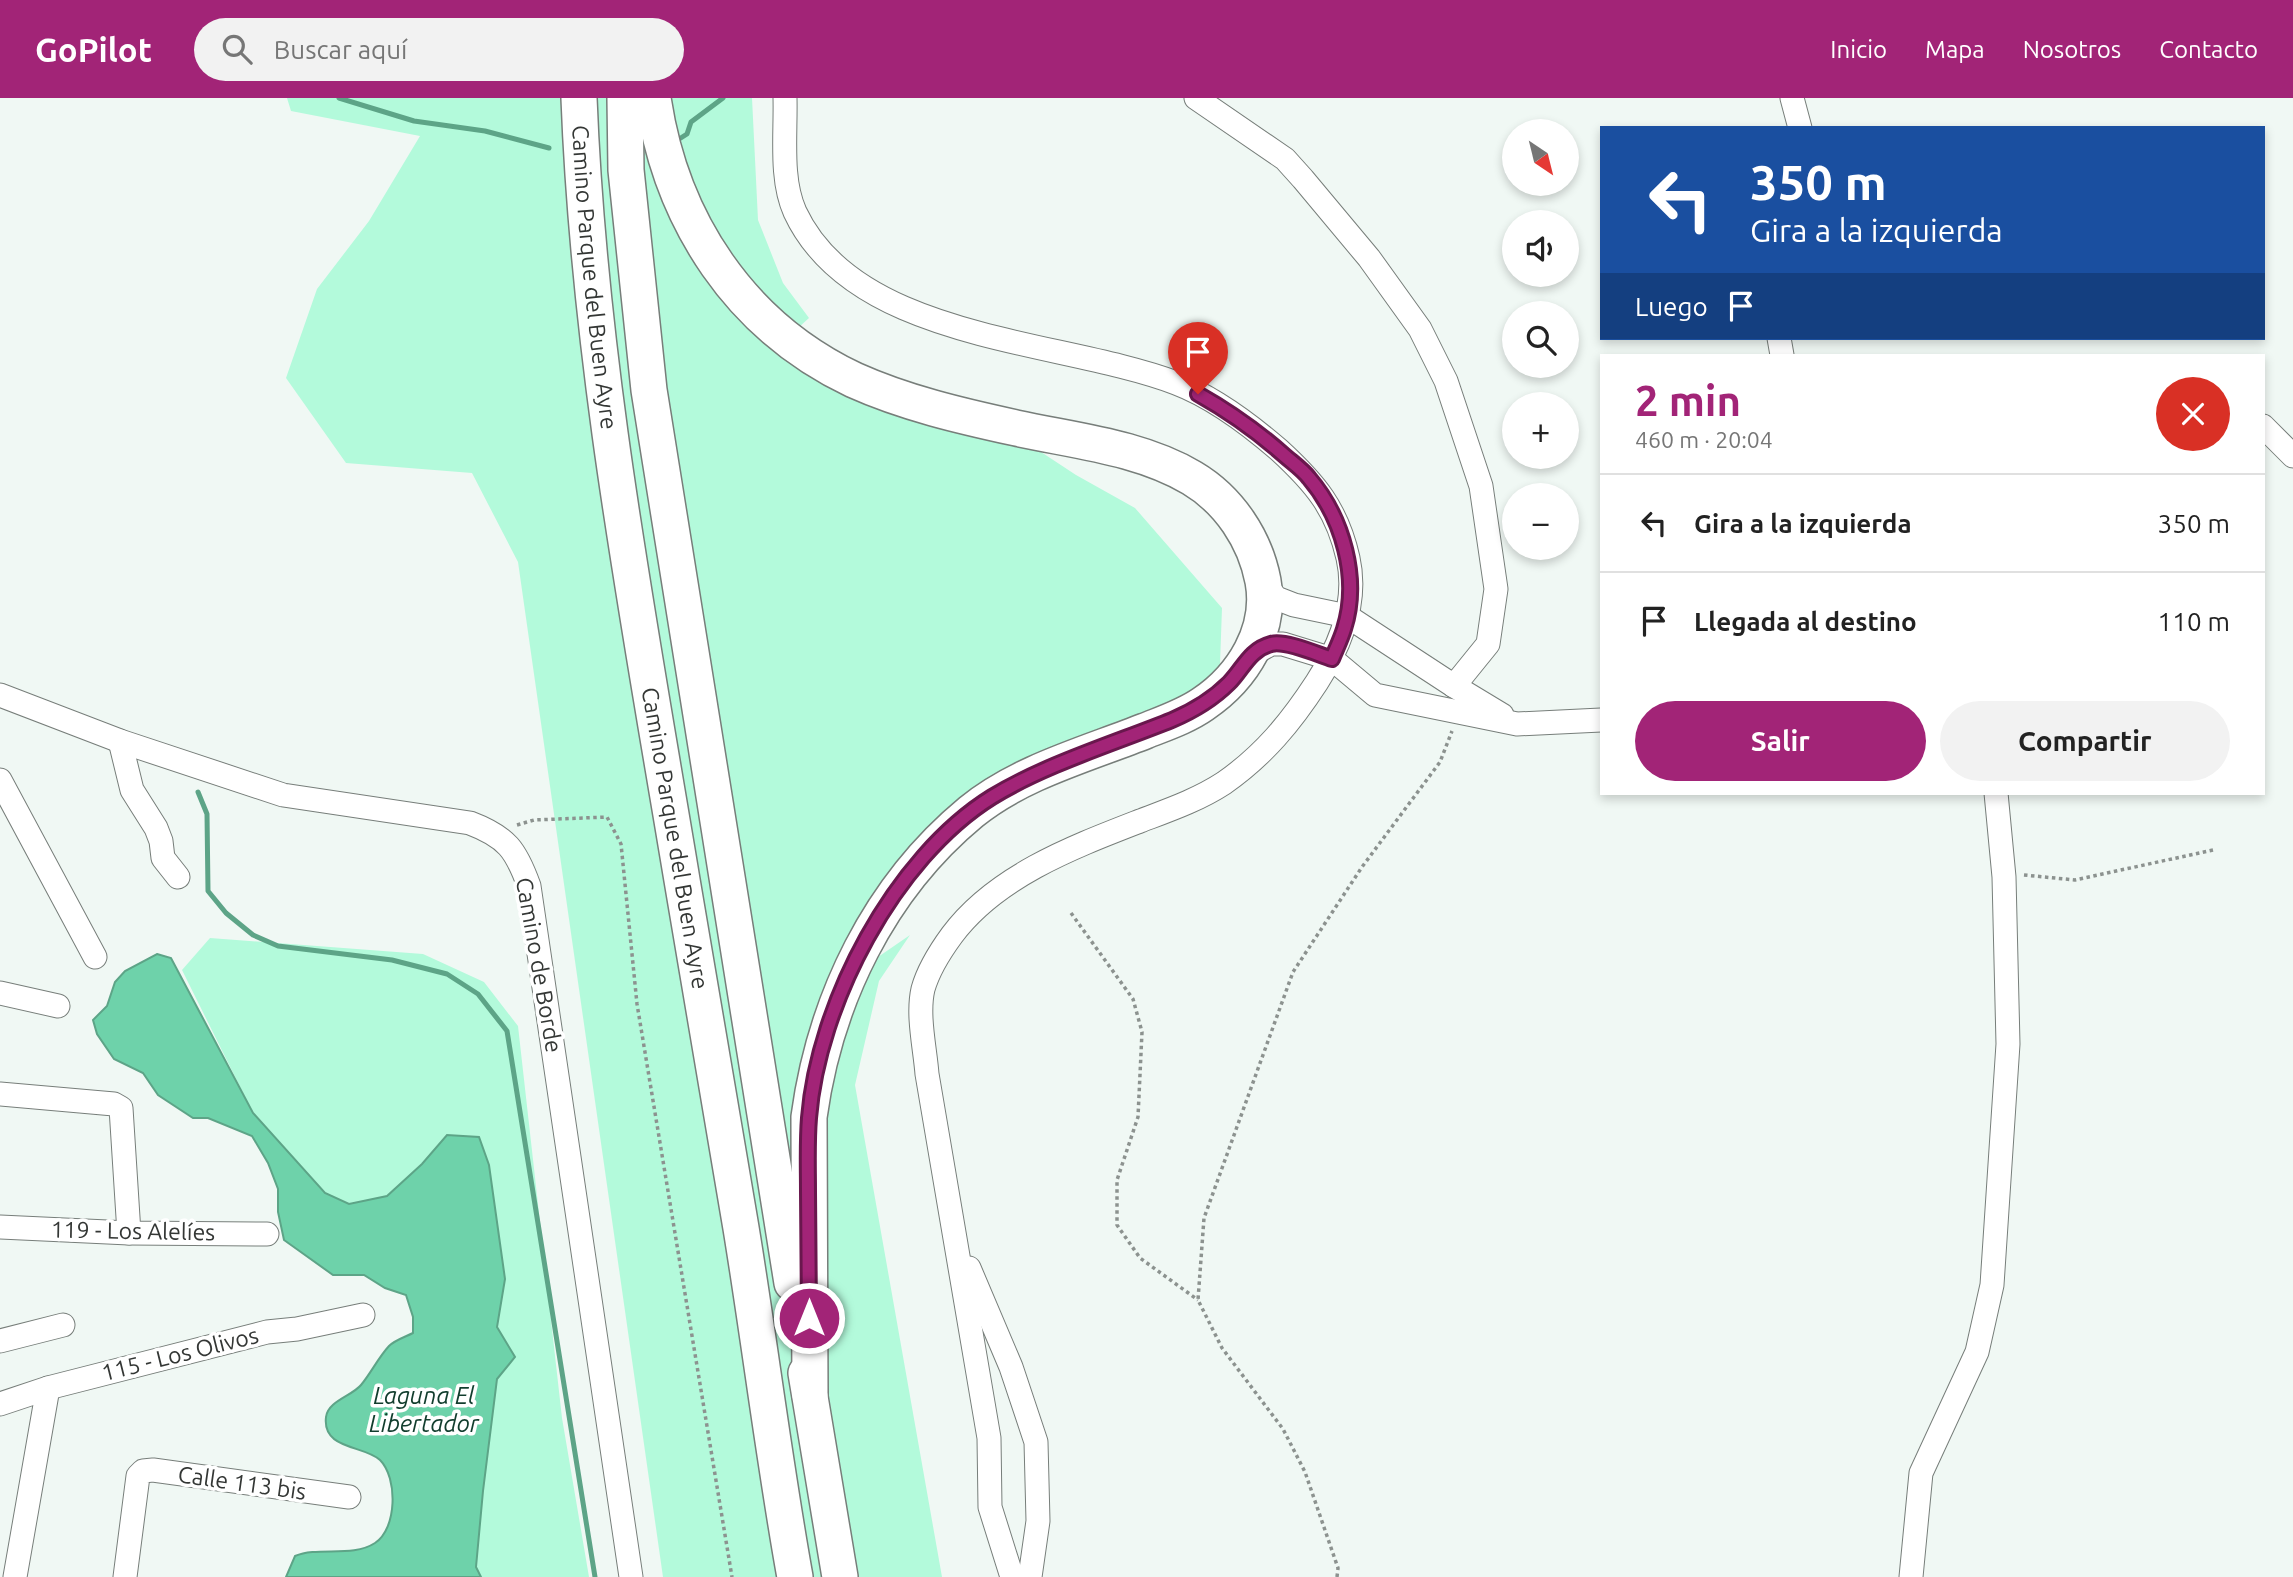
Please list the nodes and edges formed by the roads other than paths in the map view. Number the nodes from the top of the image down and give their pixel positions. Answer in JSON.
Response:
{"nodes":[{"id":1,"x":579,"y":98,"type":"edge"},
{"id":2,"x":625,"y":98,"type":"edge"},
{"id":3,"x":653,"y":98,"type":"edge"},
{"id":4,"x":785,"y":98,"type":"edge"},
{"id":5,"x":1792,"y":98,"type":"edge"},
{"id":6,"x":1203,"y":100,"type":"edge"},
{"id":7,"x":1799,"y":126,"type":"edge"},
{"id":8,"x":2265,"y":428,"type":"edge"},
{"id":9,"x":2293,"y":456,"type":"edge"},
{"id":10,"x":1263,"y":581,"type":"junction"},
{"id":11,"x":1347,"y":616,"type":"junction"},
{"id":12,"x":1249,"y":656,"type":"junction"},
{"id":13,"x":1332,"y":659,"type":"junction"},
{"id":14,"x":1454,"y":686,"type":"junction"},
{"id":15,"x":0,"y":695,"type":"edge"},
{"id":16,"x":1600,"y":720,"type":"edge"},
{"id":17,"x":1517,"y":724,"type":"junction"},
{"id":18,"x":120,"y":741,"type":"junction"},
{"id":19,"x":0,"y":780,"type":"edge"},
{"id":20,"x":1996,"y":795,"type":"edge"},
{"id":21,"x":178,"y":877,"type":"dead end"},
{"id":22,"x":95,"y":957,"type":"dead end"},
{"id":23,"x":0,"y":993,"type":"edge"},
{"id":24,"x":58,"y":1006,"type":"dead end"},
{"id":25,"x":0,"y":1094,"type":"edge"},
{"id":26,"x":0,"y":1227,"type":"edge"},
{"id":27,"x":129,"y":1233,"type":"junction"},
{"id":28,"x":954,"y":1233,"type":"junction"},
{"id":29,"x":267,"y":1234,"type":"dead end"},
{"id":30,"x":363,"y":1315,"type":"dead end"},
{"id":31,"x":63,"y":1325,"type":"dead end"},
{"id":32,"x":0,"y":1341,"type":"edge"},
{"id":33,"x":48,"y":1388,"type":"junction"},
{"id":34,"x":810,"y":1395,"type":"junction"},
{"id":35,"x":0,"y":1404,"type":"edge"},
{"id":36,"x":349,"y":1497,"type":"dead end"},
{"id":37,"x":15,"y":1577,"type":"edge"},
{"id":38,"x":125,"y":1577,"type":"edge"},
{"id":39,"x":631,"y":1577,"type":"edge"},
{"id":40,"x":795,"y":1577,"type":"edge"},
{"id":41,"x":840,"y":1577,"type":"edge"},
{"id":42,"x":1012,"y":1577,"type":"edge"},
{"id":43,"x":1030,"y":1577,"type":"edge"},
{"id":44,"x":1911,"y":1577,"type":"edge"}],
"edges":[{"from":1,"to":40,"type":"highway","name":"Camino Parque del Buen Ayre"},
{"from":2,"to":34,"type":"highway","name":"Camino Parque del Buen Ayre"},
{"from":3,"to":10,"type":"highway"},
{"from":4,"to":11,"type":"street"},
{"from":5,"to":7,"type":"street"},
{"from":6,"to":14,"type":"street"},
{"from":8,"to":9,"type":"street"},
{"from":10,"to":11,"type":"street"},
{"from":10,"to":12,"type":"highway"},
{"from":11,"to":13,"type":"street"},
{"from":11,"to":14,"type":"street"},
{"from":12,"to":13,"type":"street"},
{"from":12,"to":34,"type":"highway"},
{"from":13,"to":17,"type":"street"},
{"from":13,"to":28,"type":"street"},
{"from":14,"to":17,"type":"street"},
{"from":15,"to":18,"type":"street"},
{"from":16,"to":17,"type":"street"},
{"from":18,"to":21,"type":"street"},
{"from":18,"to":39,"type":"street","name":"Camino de Borde"},
{"from":19,"to":22,"type":"street"},
{"from":20,"to":44,"type":"street"},
{"from":23,"to":24,"type":"street"},
{"from":25,"to":27,"type":"street"},
{"from":26,"to":27,"type":"street","name":"119 - Los Alelíes"},
{"from":27,"to":29,"type":"street","name":"119 - Los Alelíes"},
{"from":28,"to":42,"type":"street"},
{"from":28,"to":43,"type":"street"},
{"from":30,"to":33,"type":"street","name":"115 - Los Olivos"},
{"from":31,"to":32,"type":"street"},
{"from":33,"to":35,"type":"street","name":"115 - Los Olivos"},
{"from":33,"to":37,"type":"street"},
{"from":34,"to":41,"type":"highway","name":"Camino Parque del Buen Ayre"},
{"from":36,"to":38,"type":"street","name":"Calle 113 bis"}]}
